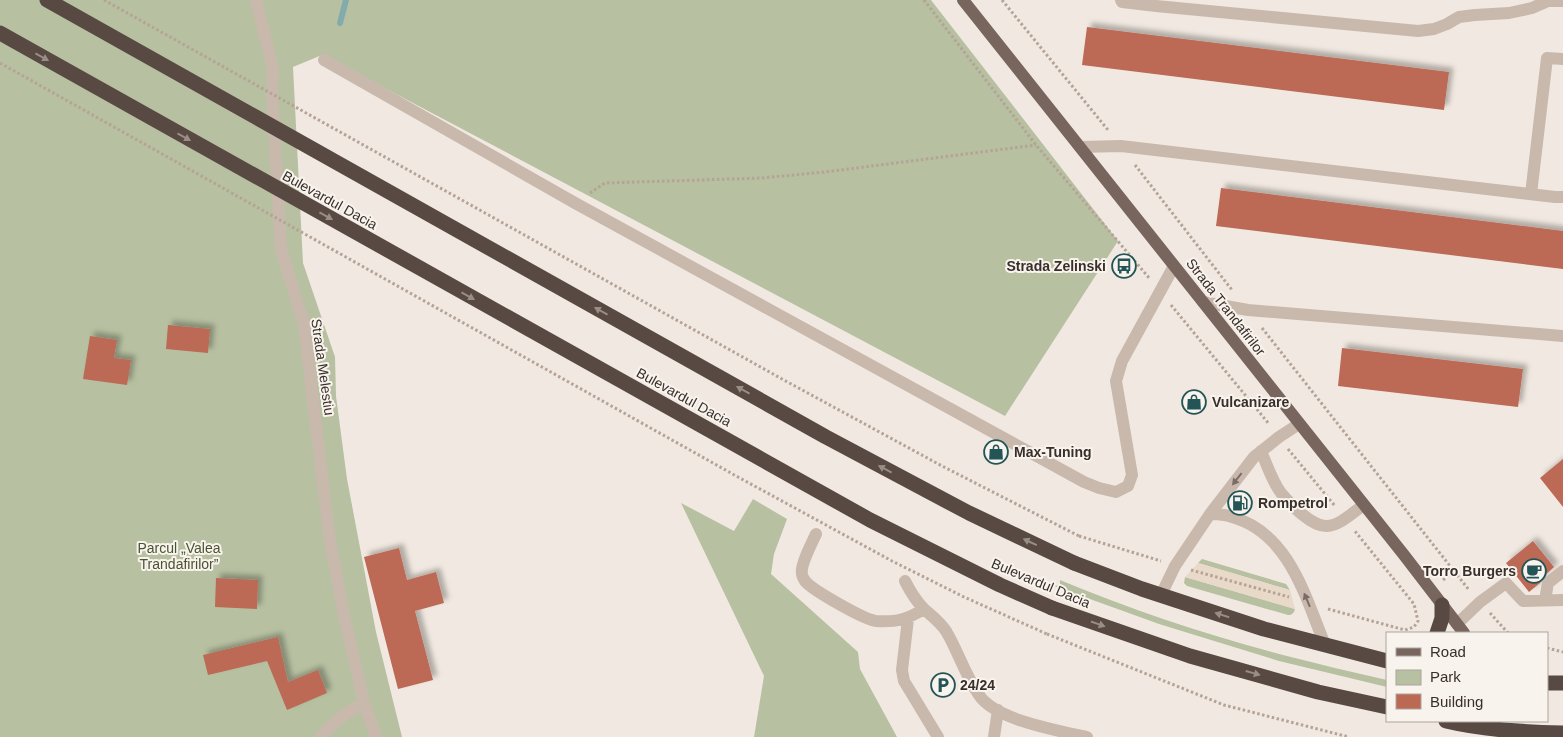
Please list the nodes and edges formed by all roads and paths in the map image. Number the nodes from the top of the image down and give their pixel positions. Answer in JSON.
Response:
{"nodes":[{"id":1,"x":46,"y":0,"type":"edge"},
{"id":2,"x":104,"y":0,"type":"edge"},
{"id":3,"x":256,"y":0,"type":"edge"},
{"id":4,"x":924,"y":0,"type":"edge"},
{"id":5,"x":963,"y":0,"type":"edge"},
{"id":6,"x":1121,"y":0,"type":"edge"},
{"id":7,"x":1545,"y":1,"type":"edge"},
{"id":8,"x":1563,"y":1,"type":"edge"},
{"id":9,"x":1160,"y":3,"type":"edge"},
{"id":10,"x":0,"y":33,"type":"edge"},
{"id":11,"x":1563,"y":59,"type":"edge"},
{"id":12,"x":324,"y":60,"type":"dead end"},
{"id":13,"x":0,"y":63,"type":"edge"},
{"id":14,"x":1036,"y":145,"type":"junction"},
{"id":15,"x":1080,"y":147,"type":"junction"},
{"id":16,"x":1531,"y":194,"type":"junction"},
{"id":17,"x":1563,"y":197,"type":"edge"},
{"id":18,"x":575,"y":203,"type":"junction"},
{"id":19,"x":1174,"y":266,"type":"junction"},
{"id":20,"x":1160,"y":292,"type":"junction"},
{"id":21,"x":1203,"y":302,"type":"junction"},
{"id":22,"x":1563,"y":336,"type":"edge"},
{"id":23,"x":1300,"y":424,"type":"junction"},
{"id":24,"x":1279,"y":438,"type":"junction"},
{"id":25,"x":1261,"y":451,"type":"junction"},
{"id":26,"x":1364,"y":505,"type":"junction"},
{"id":27,"x":1210,"y":514,"type":"junction"},
{"id":28,"x":1345,"y":518,"type":"junction"},
{"id":29,"x":816,"y":534,"type":"dead end"},
{"id":30,"x":1175,"y":566,"type":"junction"},
{"id":31,"x":1563,"y":571,"type":"edge"},
{"id":32,"x":905,"y":581,"type":"dead end"},
{"id":33,"x":1161,"y":595,"type":"junction"},
{"id":34,"x":1545,"y":600,"type":"junction"},
{"id":35,"x":1563,"y":600,"type":"edge"},
{"id":36,"x":1308,"y":603,"type":"junction"},
{"id":37,"x":1442,"y":605,"type":"junction"},
{"id":38,"x":924,"y":609,"type":"junction"},
{"id":39,"x":908,"y":619,"type":"junction"},
{"id":40,"x":1461,"y":629,"type":"edge"},
{"id":41,"x":1437,"y":632,"type":"edge"},
{"id":42,"x":1325,"y":645,"type":"junction"},
{"id":43,"x":1548,"y":648,"type":"edge"},
{"id":44,"x":1563,"y":652,"type":"edge"},
{"id":45,"x":1386,"y":661,"type":"edge"},
{"id":46,"x":1548,"y":683,"type":"edge"},
{"id":47,"x":1563,"y":683,"type":"edge"},
{"id":48,"x":364,"y":703,"type":"junction"},
{"id":49,"x":1386,"y":707,"type":"edge"},
{"id":50,"x":998,"y":710,"type":"junction"},
{"id":51,"x":1452,"y":722,"type":"edge"},
{"id":52,"x":1542,"y":730,"type":"edge"},
{"id":53,"x":1563,"y":733,"type":"edge"},
{"id":54,"x":320,"y":737,"type":"edge"},
{"id":55,"x":376,"y":737,"type":"edge"},
{"id":56,"x":938,"y":737,"type":"edge"},
{"id":57,"x":994,"y":737,"type":"edge"},
{"id":58,"x":1088,"y":737,"type":"edge"},
{"id":59,"x":1349,"y":737,"type":"edge"}],
"edges":[{"from":33,"to":1,"type":"highway","one_way":true,"bridge":true},
{"from":2,"to":30,"type":"path","bridge":true},
{"from":3,"to":48,"type":"street","name":"Strada Melestiu"},
{"from":4,"to":14,"type":"path"},
{"from":5,"to":15,"type":"main road","name":"Strada Trandafirilor"},
{"from":6,"to":9,"type":"street"},
{"from":7,"to":8,"type":"street"},
{"from":7,"to":9,"type":"street"},
{"from":10,"to":49,"type":"highway","name":"Bulevardul Dacia","one_way":true,"bridge":true},
{"from":11,"to":16,"type":"street"},
{"from":12,"to":18,"type":"street"},
{"from":13,"to":59,"type":"path","bridge":true},
{"from":14,"to":18,"type":"path"},
{"from":14,"to":20,"type":"path"},
{"from":15,"to":16,"type":"street"},
{"from":15,"to":19,"type":"main road","name":"Strada Trandafirilor"},
{"from":16,"to":17,"type":"street"},
{"from":18,"to":20,"type":"street"},
{"from":19,"to":20,"type":"street"},
{"from":19,"to":21,"type":"main road","name":"Strada Trandafirilor"},
{"from":20,"to":24,"type":"path"},
{"from":21,"to":22,"type":"street"},
{"from":21,"to":23,"type":"main road","name":"Strada Trandafirilor"},
{"from":23,"to":24,"type":"street"},
{"from":23,"to":26,"type":"main road","name":"Strada Trandafirilor"},
{"from":24,"to":25,"type":"street"},
{"from":24,"to":28,"type":"path"},
{"from":25,"to":27,"type":"street","one_way":true},
{"from":25,"to":28,"type":"street"},
{"from":26,"to":28,"type":"street"},
{"from":26,"to":37,"type":"main road","name":"Strada Trandafirilor"},
{"from":27,"to":30,"type":"street"},
{"from":36,"to":27,"type":"street","one_way":true},
{"from":28,"to":36,"type":"path"},
{"from":29,"to":39,"type":"street"},
{"from":30,"to":33,"type":"street"},
{"from":30,"to":36,"type":"path"},
{"from":31,"to":34,"type":"street"},
{"from":32,"to":38,"type":"street"},
{"from":42,"to":33,"type":"highway","one_way":true},
{"from":34,"to":35,"type":"street"},
{"from":34,"to":40,"type":"street"},
{"from":36,"to":42,"type":"street"},
{"from":37,"to":40,"type":"main road","name":"Strada Trandafirilor"},
{"from":37,"to":41,"type":"highway"},
{"from":38,"to":39,"type":"street"},
{"from":38,"to":50,"type":"street"},
{"from":39,"to":56,"type":"street"},
{"from":42,"to":45,"type":"highway"},
{"from":43,"to":44,"type":"path"},
{"from":46,"to":47,"type":"highway"},
{"from":48,"to":54,"type":"street"},
{"from":48,"to":55,"type":"street","name":"Strada Melestiu"},
{"from":50,"to":57,"type":"street"},
{"from":50,"to":58,"type":"street"},
{"from":51,"to":52,"type":"highway"},
{"from":52,"to":53,"type":"highway"}]}
